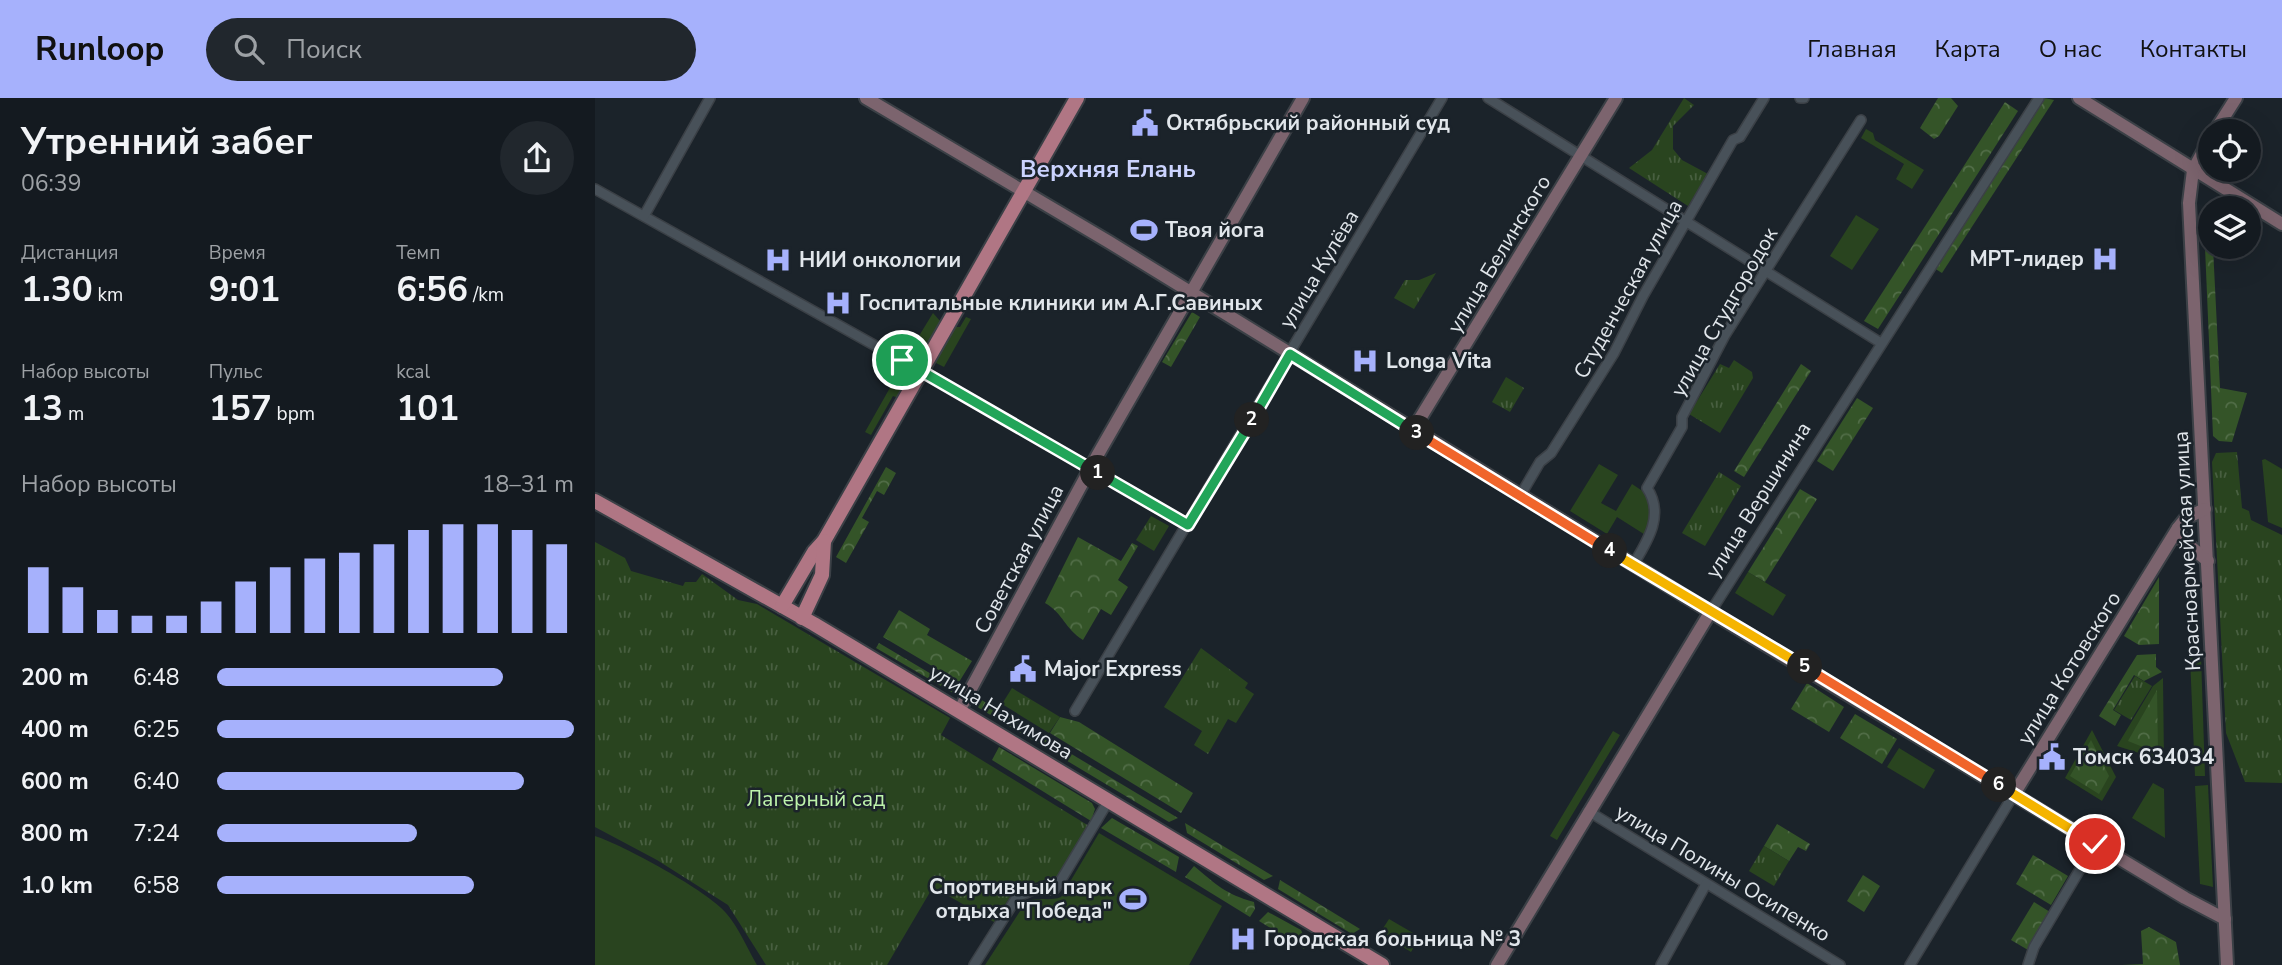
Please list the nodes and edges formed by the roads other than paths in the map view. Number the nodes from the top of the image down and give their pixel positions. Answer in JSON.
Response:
{"nodes":[{"id":1,"x":710,"y":98,"type":"edge"},
{"id":2,"x":866,"y":98,"type":"edge"},
{"id":3,"x":1077,"y":98,"type":"edge"},
{"id":4,"x":1303,"y":98,"type":"edge"},
{"id":5,"x":1442,"y":98,"type":"edge"},
{"id":6,"x":1488,"y":98,"type":"edge"},
{"id":7,"x":1616,"y":98,"type":"edge"},
{"id":8,"x":1764,"y":98,"type":"edge"},
{"id":9,"x":2039,"y":98,"type":"edge"},
{"id":10,"x":2079,"y":98,"type":"edge"},
{"id":11,"x":2236,"y":98,"type":"edge"},
{"id":12,"x":2223,"y":119,"type":"edge"},
{"id":13,"x":1861,"y":120,"type":"dead end"},
{"id":14,"x":1581,"y":155,"type":"junction"},
{"id":15,"x":2198,"y":161,"type":"edge"},
{"id":16,"x":2193,"y":170,"type":"junction"},
{"id":17,"x":595,"y":189,"type":"edge"},
{"id":18,"x":1024,"y":191,"type":"junction"},
{"id":19,"x":644,"y":216,"type":"junction"},
{"id":20,"x":1686,"y":220,"type":"junction"},
{"id":21,"x":2282,"y":224,"type":"edge"},
{"id":22,"x":1766,"y":270,"type":"junction"},
{"id":23,"x":1191,"y":292,"type":"junction"},
{"id":24,"x":1881,"y":343,"type":"junction"},
{"id":25,"x":1290,"y":354,"type":"junction"},
{"id":26,"x":922,"y":371,"type":"junction"},
{"id":27,"x":1413,"y":430,"type":"junction"},
{"id":28,"x":1090,"y":468,"type":"junction"},
{"id":29,"x":1520,"y":496,"type":"junction"},
{"id":30,"x":595,"y":501,"type":"edge"},
{"id":31,"x":2205,"y":509,"type":"junction"},
{"id":32,"x":1188,"y":525,"type":"junction"},
{"id":33,"x":2178,"y":528,"type":"junction"},
{"id":34,"x":824,"y":541,"type":"junction"},
{"id":35,"x":2208,"y":561,"type":"junction"},
{"id":36,"x":1633,"y":565,"type":"junction"},
{"id":37,"x":800,"y":575,"type":"junction"},
{"id":38,"x":820,"y":584,"type":"junction"},
{"id":39,"x":782,"y":606,"type":"junction"},
{"id":40,"x":1711,"y":611,"type":"junction"},
{"id":41,"x":802,"y":618,"type":"junction"},
{"id":42,"x":959,"y":711,"type":"junction"},
{"id":43,"x":1075,"y":711,"type":"dead end"},
{"id":44,"x":2014,"y":794,"type":"junction"},
{"id":45,"x":1109,"y":800,"type":"junction"},
{"id":46,"x":1588,"y":811,"type":"junction"},
{"id":47,"x":2095,"y":844,"type":"junction"},
{"id":48,"x":1706,"y":884,"type":"junction"},
{"id":49,"x":2225,"y":919,"type":"junction"},
{"id":50,"x":974,"y":965,"type":"edge"},
{"id":51,"x":1382,"y":965,"type":"edge"},
{"id":52,"x":1497,"y":965,"type":"edge"},
{"id":53,"x":1661,"y":965,"type":"edge"},
{"id":54,"x":1840,"y":965,"type":"edge"},
{"id":55,"x":1910,"y":965,"type":"edge"},
{"id":56,"x":2028,"y":965,"type":"edge"},
{"id":57,"x":2227,"y":965,"type":"edge"}],
"edges":[{"from":1,"to":19,"type":"street"},
{"from":2,"to":18,"type":"main road"},
{"from":3,"to":18,"type":"main road"},
{"from":4,"to":23,"type":"main road","name":"Советская улица"},
{"from":5,"to":25,"type":"street","name":"улица Кулёва"},
{"from":6,"to":14,"type":"street"},
{"from":7,"to":14,"type":"main road","name":"улица Белинского"},
{"from":8,"to":20,"type":"street","name":"Студенческая улица"},
{"from":9,"to":24,"type":"street","name":"улица Вершинина"},
{"from":10,"to":16,"type":"main road"},
{"from":11,"to":12,"type":"main road"},
{"from":13,"to":22,"type":"street","name":"улица Студгородок"},
{"from":14,"to":20,"type":"street"},
{"from":14,"to":27,"type":"main road","name":"улица Белинского"},
{"from":15,"to":16,"type":"main road","name":"Красноармейская улица"},
{"from":16,"to":21,"type":"main road"},
{"from":16,"to":31,"type":"main road","name":"Красноармейская улица"},
{"from":17,"to":19,"type":"street"},
{"from":18,"to":23,"type":"main road"},
{"from":18,"to":26,"type":"main road"},
{"from":19,"to":26,"type":"street"},
{"from":20,"to":22,"type":"street"},
{"from":20,"to":29,"type":"street","name":"Студенческая улица"},
{"from":22,"to":24,"type":"street"},
{"from":22,"to":36,"type":"street","name":"улица Студгородок"},
{"from":23,"to":25,"type":"main road"},
{"from":23,"to":28,"type":"main road","name":"Советская улица"},
{"from":24,"to":40,"type":"street","name":"улица Вершинина"},
{"from":25,"to":27,"type":"main road"},
{"from":25,"to":32,"type":"street","name":"улица Кулёва"},
{"from":26,"to":28,"type":"street"},
{"from":26,"to":34,"type":"main road"},
{"from":27,"to":29,"type":"main road"},
{"from":28,"to":32,"type":"street"},
{"from":28,"to":42,"type":"main road","name":"Советская улица"},
{"from":29,"to":36,"type":"main road"},
{"from":30,"to":39,"type":"main road","name":"улица Нахимова"},
{"from":31,"to":33,"type":"main road","name":"улица Котовского"},
{"from":31,"to":35,"type":"main road","name":"Красноармейская улица"},
{"from":32,"to":43,"type":"street","name":"улица Кулёва"},
{"from":33,"to":35,"type":"main road"},
{"from":33,"to":44,"type":"main road","name":"улица Котовского"},
{"from":34,"to":37,"type":"main road"},
{"from":34,"to":38,"type":"main road"},
{"from":35,"to":49,"type":"main road","name":"Красноармейская улица"},
{"from":36,"to":40,"type":"main road"},
{"from":37,"to":38,"type":"main road"},
{"from":37,"to":39,"type":"main road"},
{"from":38,"to":41,"type":"main road"},
{"from":39,"to":41,"type":"main road","name":"улица Нахимова"},
{"from":40,"to":44,"type":"main road"},
{"from":40,"to":46,"type":"main road","name":"улица Вершинина"},
{"from":41,"to":42,"type":"main road","name":"улица Нахимова"},
{"from":42,"to":45,"type":"main road","name":"улица Нахимова"},
{"from":44,"to":47,"type":"main road"},
{"from":44,"to":55,"type":"street","name":"улица Котовского"},
{"from":45,"to":50,"type":"street"},
{"from":45,"to":51,"type":"main road","name":"улица Нахимова"},
{"from":46,"to":48,"type":"street","name":"улица Полины Осипенко"},
{"from":46,"to":52,"type":"main road","name":"улица Вершинина"},
{"from":47,"to":49,"type":"main road"},
{"from":47,"to":56,"type":"street"},
{"from":48,"to":53,"type":"street"},
{"from":48,"to":54,"type":"street","name":"улица Полины Осипенко"},
{"from":49,"to":57,"type":"main road","name":"Красноармейская улица"}]}
